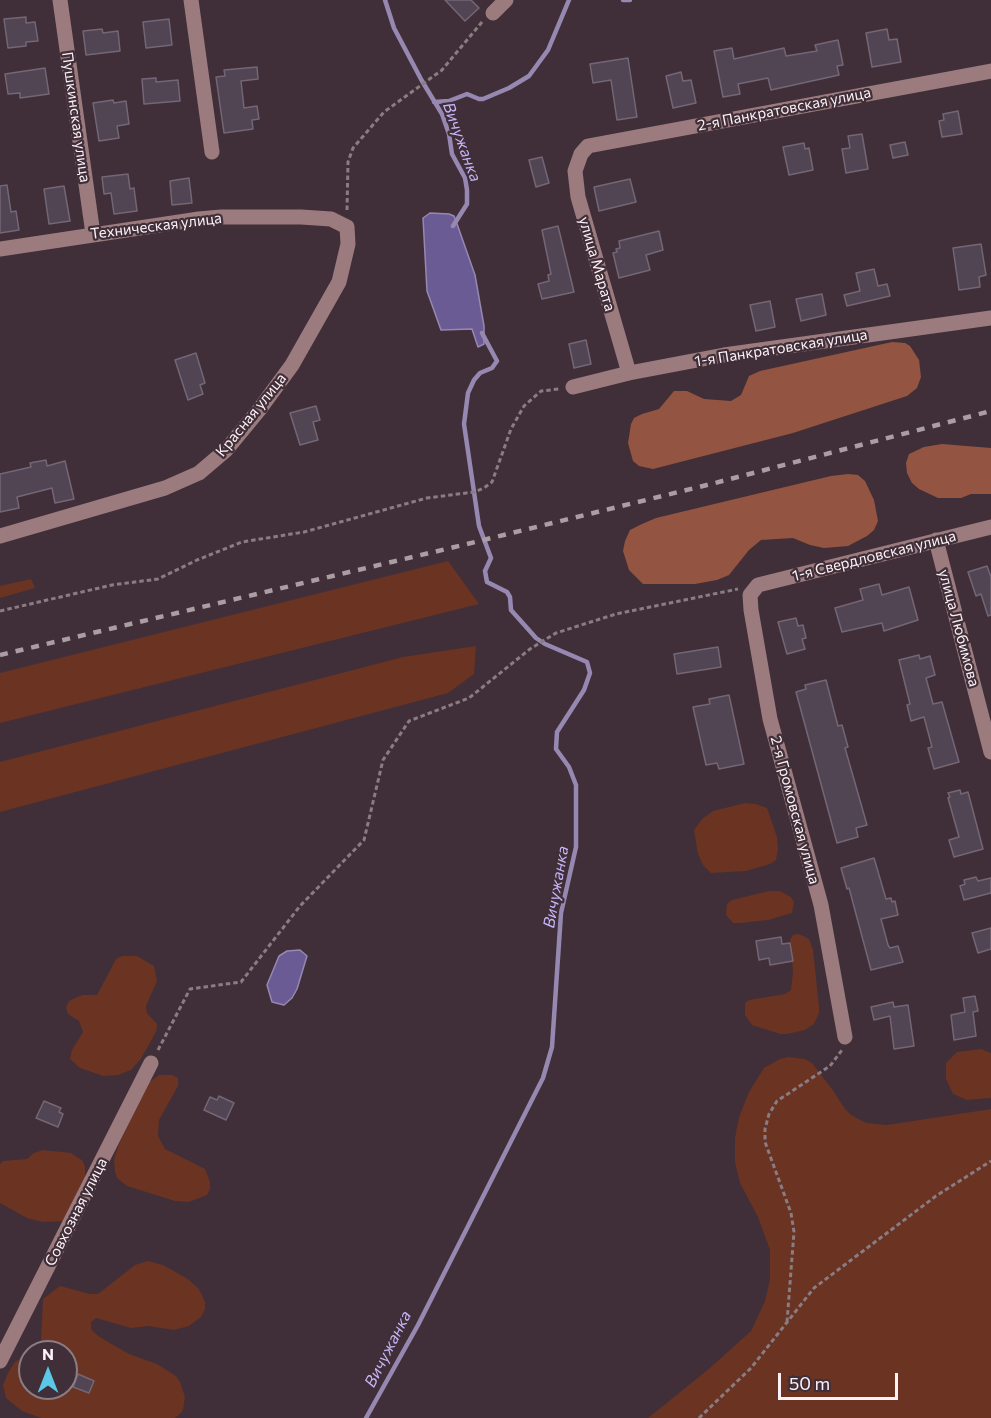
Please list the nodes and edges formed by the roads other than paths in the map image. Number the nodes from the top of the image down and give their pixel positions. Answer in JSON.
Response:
{"nodes":[{"id":1,"x":60,"y":0,"type":"edge"},
{"id":2,"x":191,"y":0,"type":"edge"},
{"id":3,"x":506,"y":0,"type":"edge"},
{"id":4,"x":493,"y":13,"type":"road end"},
{"id":5,"x":991,"y":70,"type":"edge"},
{"id":6,"x":212,"y":152,"type":"dead end"},
{"id":7,"x":581,"y":154,"type":"joint"},
{"id":8,"x":346,"y":227,"type":"joint"},
{"id":9,"x":93,"y":234,"type":"junction"},
{"id":10,"x":0,"y":249,"type":"edge"},
{"id":11,"x":991,"y":318,"type":"edge"},
{"id":12,"x":629,"y":373,"type":"junction"},
{"id":13,"x":573,"y":387,"type":"road end"},
{"id":14,"x":991,"y":527,"type":"edge"},
{"id":15,"x":0,"y":536,"type":"edge"},
{"id":16,"x":936,"y":540,"type":"junction"},
{"id":17,"x":758,"y":585,"type":"joint"},
{"id":18,"x":991,"y":752,"type":"edge"},
{"id":19,"x":845,"y":1037,"type":"road end"},
{"id":20,"x":151,"y":1063,"type":"road end"},
{"id":21,"x":0,"y":1361,"type":"edge"}],
"edges":[{"from":1,"to":9,"type":"street","name":"Пушкинская улица"},
{"from":2,"to":6,"type":"street"},
{"from":3,"to":4,"type":"street"},
{"from":5,"to":7,"type":"street","name":"2-я Панкратовская улица"},
{"from":7,"to":12,"type":"street","name":"улица Марата"},
{"from":8,"to":9,"type":"street","name":"Техническая улица"},
{"from":8,"to":15,"type":"street","name":"Красная улица"},
{"from":9,"to":10,"type":"street","name":"Техническая улица"},
{"from":11,"to":12,"type":"street","name":"1-я Панкратовская улица"},
{"from":12,"to":13,"type":"street","name":"1-я Панкратовская улица"},
{"from":14,"to":16,"type":"street","name":"1-я Свердловская улица"},
{"from":16,"to":17,"type":"street","name":"1-я Свердловская улица"},
{"from":16,"to":18,"type":"street","name":"улица Любимова"},
{"from":17,"to":19,"type":"street","name":"2-я Громовская улица"},
{"from":20,"to":21,"type":"street","name":"Совхозная улица"}]}
